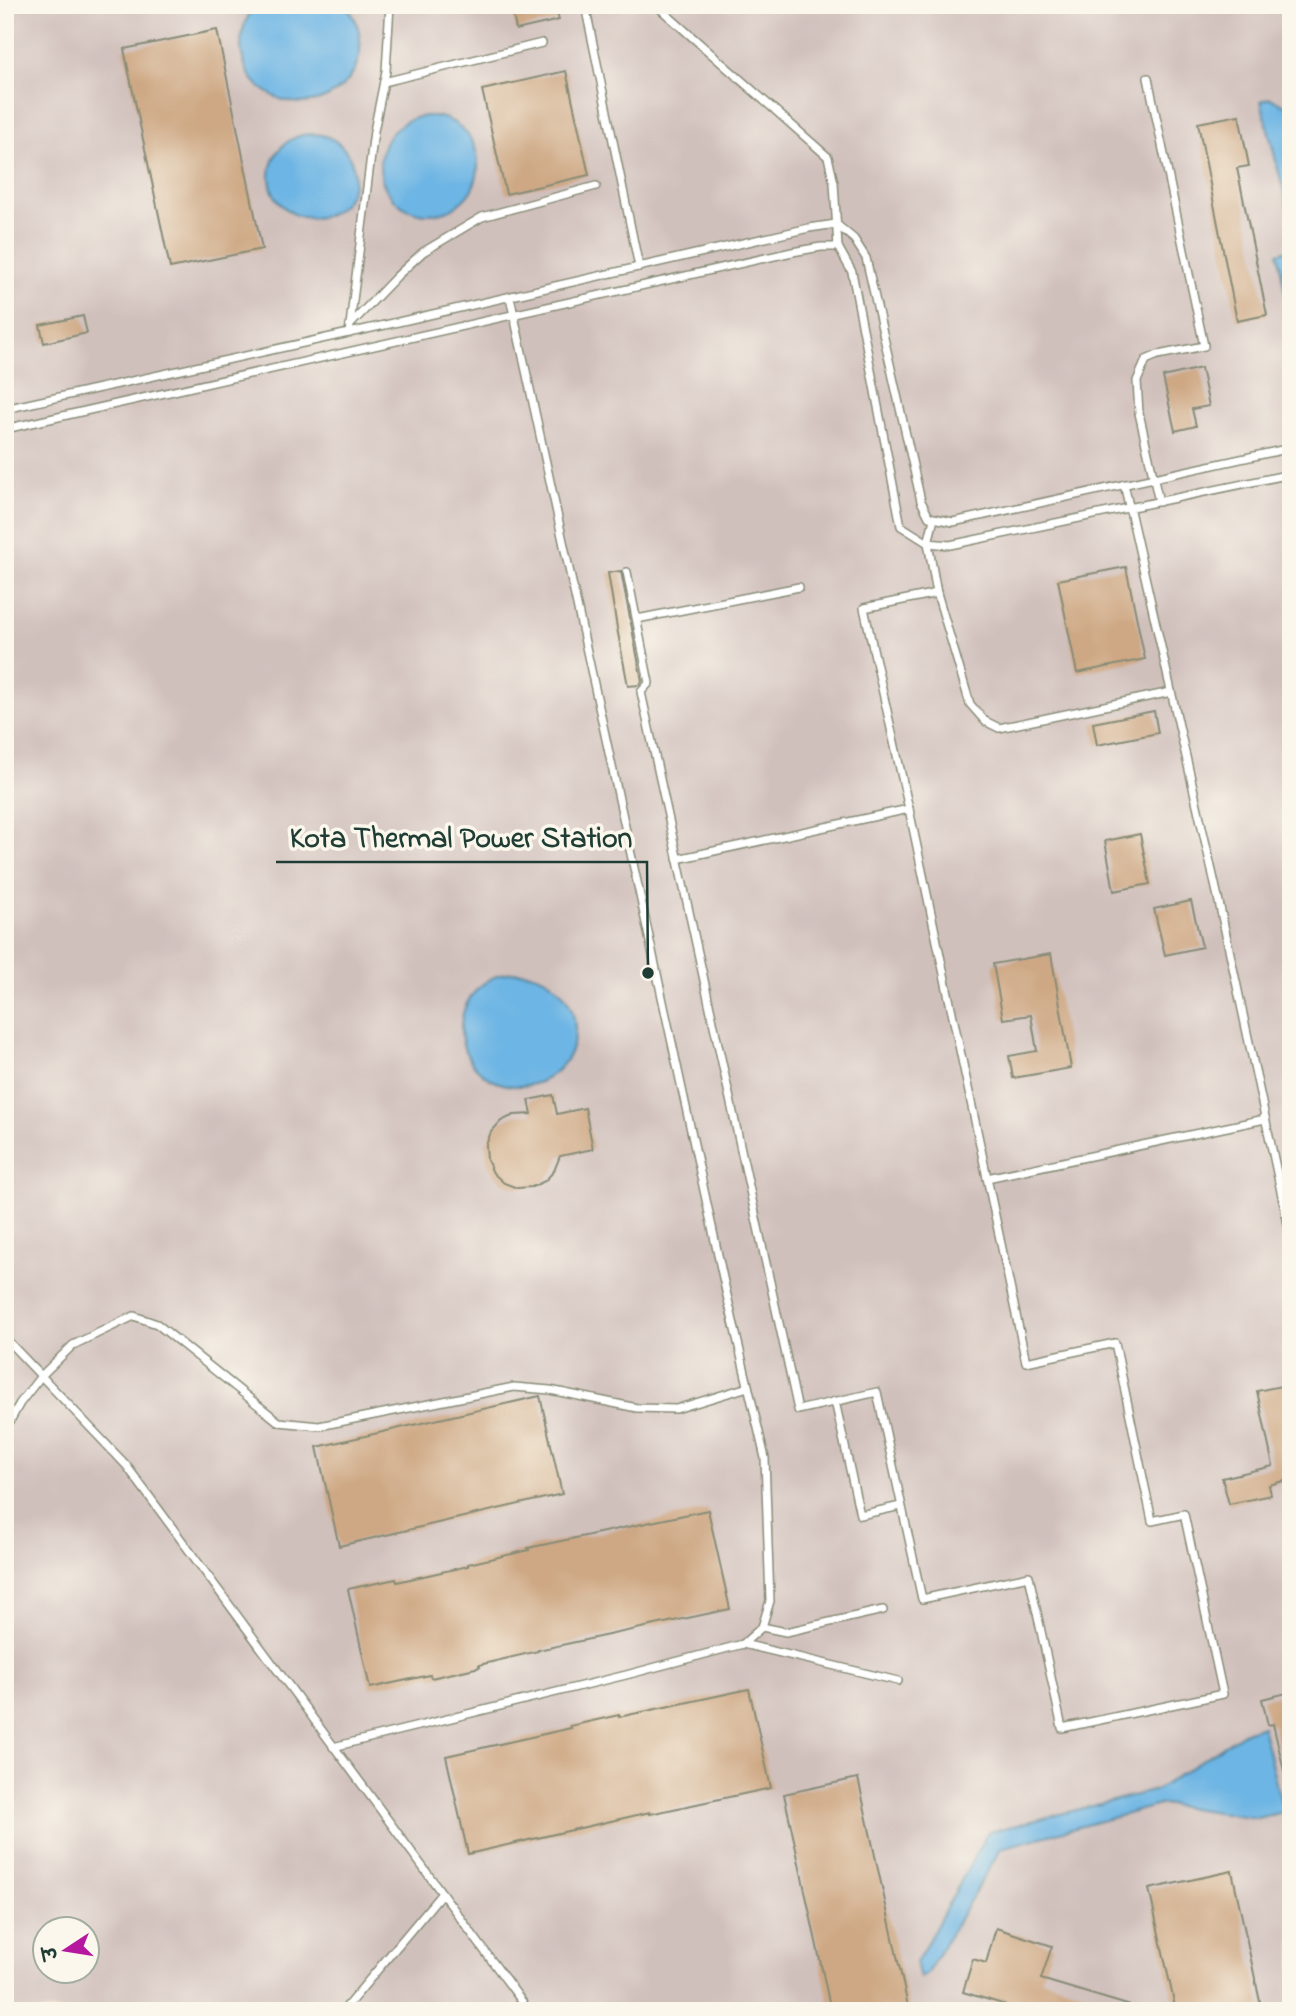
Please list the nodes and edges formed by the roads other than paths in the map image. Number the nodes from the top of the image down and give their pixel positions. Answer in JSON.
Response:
{"nodes":[{"id":1,"x":390,"y":5,"type":"edge"},
{"id":2,"x":585,"y":5,"type":"edge"},
{"id":3,"x":656,"y":5,"type":"edge"},
{"id":4,"x":542,"y":43,"type":"dead end"},
{"id":5,"x":1148,"y":78,"type":"dead end"},
{"id":6,"x":384,"y":82,"type":"junction"},
{"id":7,"x":596,"y":186,"type":"dead end"},
{"id":8,"x":836,"y":224,"type":"junction"},
{"id":9,"x":838,"y":247,"type":"junction"},
{"id":10,"x":639,"y":267,"type":"junction"},
{"id":11,"x":510,"y":297,"type":"junction"},
{"id":12,"x":513,"y":314,"type":"junction"},
{"id":13,"x":349,"y":329,"type":"junction"},
{"id":14,"x":5,"y":409,"type":"edge"},
{"id":15,"x":5,"y":429,"type":"edge"},
{"id":16,"x":1291,"y":448,"type":"edge"},
{"id":17,"x":1291,"y":474,"type":"edge"},
{"id":18,"x":1152,"y":477,"type":"junction"},
{"id":19,"x":1124,"y":484,"type":"junction"},
{"id":20,"x":1159,"y":502,"type":"junction"},
{"id":21,"x":1129,"y":509,"type":"junction"},
{"id":22,"x":934,"y":519,"type":"junction"},
{"id":23,"x":928,"y":543,"type":"junction"},
{"id":24,"x":627,"y":572,"type":"dead end"},
{"id":25,"x":799,"y":587,"type":"dead end"},
{"id":26,"x":937,"y":593,"type":"junction"},
{"id":27,"x":636,"y":619,"type":"junction"},
{"id":28,"x":1171,"y":692,"type":"junction"},
{"id":29,"x":909,"y":809,"type":"junction"},
{"id":30,"x":677,"y":859,"type":"junction"},
{"id":31,"x":1265,"y":1119,"type":"junction"},
{"id":32,"x":987,"y":1178,"type":"junction"},
{"id":33,"x":1291,"y":1238,"type":"edge"},
{"id":34,"x":5,"y":1338,"type":"edge"},
{"id":35,"x":41,"y":1376,"type":"junction"},
{"id":36,"x":748,"y":1387,"type":"junction"},
{"id":37,"x":835,"y":1401,"type":"junction"},
{"id":38,"x":5,"y":1430,"type":"edge"},
{"id":39,"x":901,"y":1506,"type":"junction"},
{"id":40,"x":883,"y":1610,"type":"dead end"},
{"id":41,"x":762,"y":1627,"type":"junction"},
{"id":42,"x":743,"y":1644,"type":"junction"},
{"id":43,"x":898,"y":1681,"type":"dead end"},
{"id":44,"x":333,"y":1746,"type":"junction"},
{"id":45,"x":442,"y":1893,"type":"junction"},
{"id":46,"x":5,"y":2004,"type":"edge"},
{"id":47,"x":19,"y":2011,"type":"edge"},
{"id":48,"x":343,"y":2011,"type":"edge"},
{"id":49,"x":529,"y":2011,"type":"edge"}],
"edges":[{"from":1,"to":6,"type":"lane"},
{"from":2,"to":10,"type":"lane"},
{"from":3,"to":8,"type":"lane"},
{"from":4,"to":6,"type":"lane"},
{"from":5,"to":18,"type":"lane"},
{"from":6,"to":13,"type":"lane"},
{"from":7,"to":13,"type":"lane"},
{"from":8,"to":9,"type":"lane"},
{"from":8,"to":10,"type":"lane"},
{"from":8,"to":22,"type":"lane"},
{"from":9,"to":12,"type":"lane"},
{"from":9,"to":23,"type":"lane"},
{"from":10,"to":11,"type":"lane"},
{"from":11,"to":12,"type":"lane"},
{"from":11,"to":13,"type":"lane"},
{"from":12,"to":15,"type":"lane"},
{"from":12,"to":36,"type":"lane"},
{"from":13,"to":14,"type":"lane"},
{"from":16,"to":18,"type":"lane"},
{"from":17,"to":20,"type":"lane"},
{"from":18,"to":19,"type":"lane"},
{"from":18,"to":20,"type":"lane"},
{"from":19,"to":21,"type":"lane"},
{"from":19,"to":22,"type":"lane"},
{"from":20,"to":21,"type":"lane"},
{"from":21,"to":23,"type":"lane"},
{"from":21,"to":28,"type":"lane"},
{"from":22,"to":23,"type":"lane"},
{"from":23,"to":26,"type":"lane"},
{"from":24,"to":27,"type":"lane"},
{"from":25,"to":27,"type":"lane"},
{"from":26,"to":28,"type":"lane"},
{"from":26,"to":29,"type":"lane"},
{"from":27,"to":30,"type":"lane"},
{"from":28,"to":31,"type":"lane"},
{"from":29,"to":30,"type":"lane"},
{"from":29,"to":32,"type":"lane"},
{"from":30,"to":37,"type":"lane"},
{"from":31,"to":32,"type":"lane"},
{"from":31,"to":33,"type":"lane"},
{"from":32,"to":39,"type":"lane"},
{"from":34,"to":35,"type":"lane"},
{"from":35,"to":36,"type":"lane"},
{"from":35,"to":38,"type":"lane"},
{"from":35,"to":44,"type":"lane"},
{"from":36,"to":41,"type":"lane"},
{"from":37,"to":39,"type":"lane"},
{"from":37,"to":39,"type":"lane"},
{"from":40,"to":41,"type":"lane"},
{"from":41,"to":42,"type":"lane"},
{"from":42,"to":43,"type":"lane"},
{"from":42,"to":44,"type":"lane"},
{"from":44,"to":45,"type":"lane"},
{"from":45,"to":48,"type":"lane"},
{"from":45,"to":49,"type":"lane"},
{"from":46,"to":47,"type":"lane"}]}
